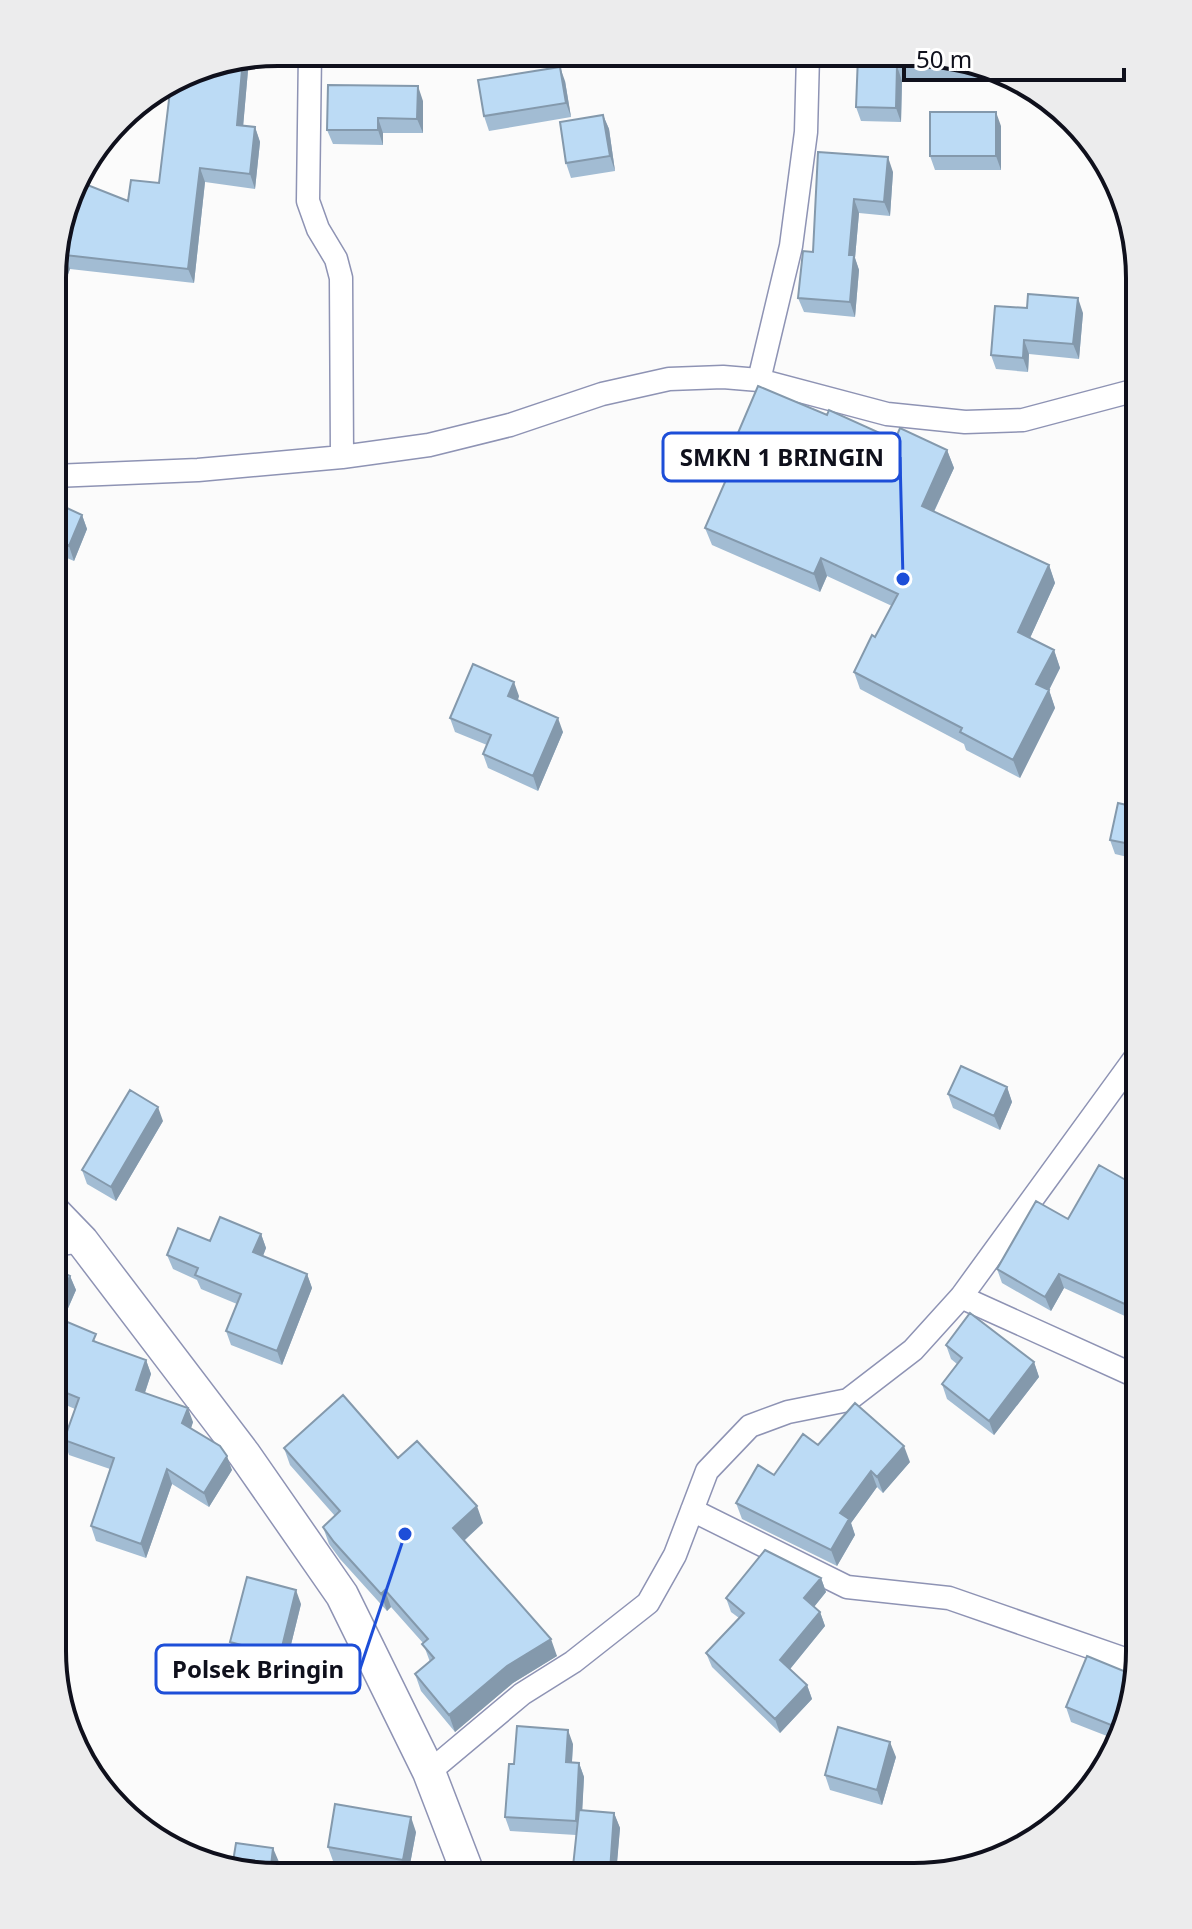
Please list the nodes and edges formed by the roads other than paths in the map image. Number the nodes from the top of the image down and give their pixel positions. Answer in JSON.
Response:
{"nodes":[{"id":1,"x":310,"y":66,"type":"edge"},
{"id":2,"x":808,"y":66,"type":"edge"},
{"id":3,"x":759,"y":380,"type":"junction"},
{"id":4,"x":1126,"y":393,"type":"edge"},
{"id":5,"x":342,"y":457,"type":"junction"},
{"id":6,"x":66,"y":476,"type":"edge"},
{"id":7,"x":1126,"y":1070,"type":"edge"},
{"id":8,"x":68,"y":1243,"type":"edge"},
{"id":9,"x":961,"y":1297,"type":"junction"},
{"id":10,"x":1126,"y":1372,"type":"edge"},
{"id":11,"x":692,"y":1510,"type":"junction"},
{"id":12,"x":1126,"y":1659,"type":"edge"},
{"id":13,"x":429,"y":1772,"type":"junction"},
{"id":14,"x":464,"y":1863,"type":"edge"}],
"edges":[{"from":1,"to":5,"type":"street"},
{"from":2,"to":3,"type":"street"},
{"from":3,"to":4,"type":"street"},
{"from":3,"to":5,"type":"street"},
{"from":5,"to":6,"type":"street"},
{"from":7,"to":9,"type":"street"},
{"from":8,"to":13,"type":"street"},
{"from":9,"to":10,"type":"street"},
{"from":9,"to":11,"type":"street"},
{"from":11,"to":12,"type":"street"},
{"from":11,"to":13,"type":"street"},
{"from":13,"to":14,"type":"street"}]}
